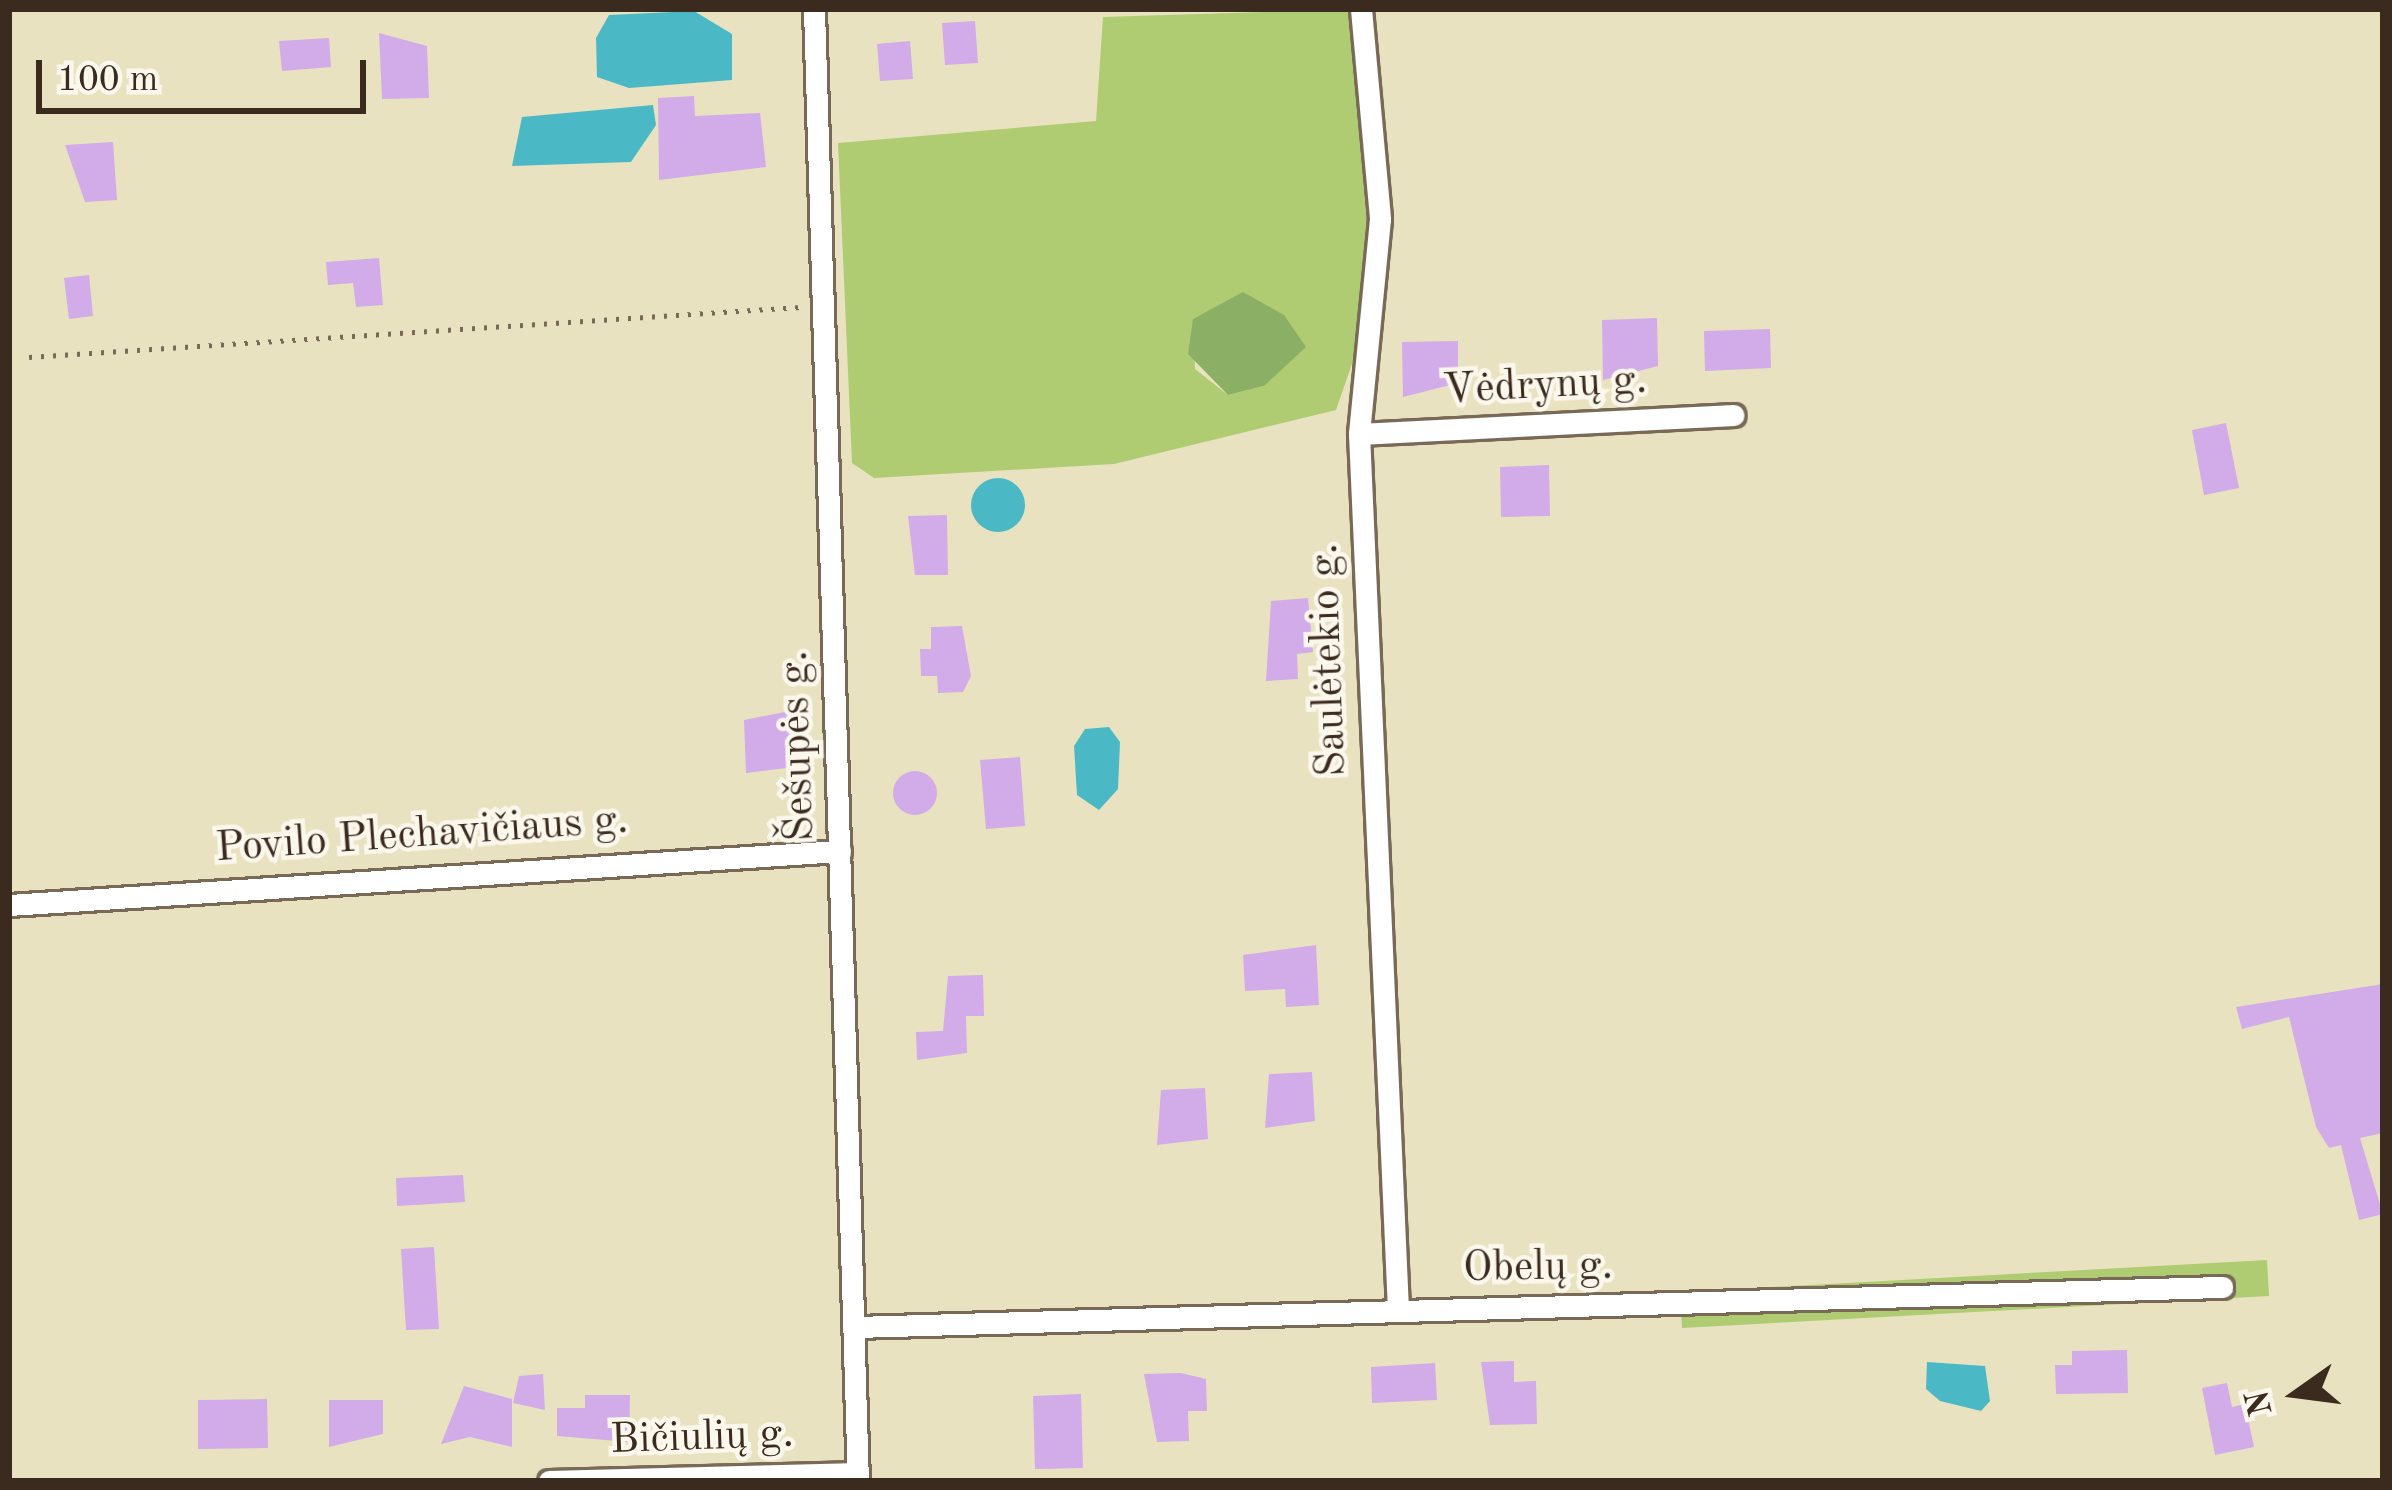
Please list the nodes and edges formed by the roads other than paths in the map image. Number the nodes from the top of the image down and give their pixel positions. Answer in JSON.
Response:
{"nodes":[{"id":1,"x":814,"y":9,"type":"edge"},
{"id":2,"x":1361,"y":9,"type":"edge"},
{"id":3,"x":1735,"y":415,"type":"dead end"},
{"id":4,"x":1359,"y":434,"type":"junction"},
{"id":5,"x":840,"y":851,"type":"junction"},
{"id":6,"x":9,"y":905,"type":"edge"},
{"id":7,"x":2222,"y":1287,"type":"dead end"},
{"id":8,"x":1398,"y":1310,"type":"junction"},
{"id":9,"x":856,"y":1327,"type":"junction"},
{"id":10,"x":858,"y":1477,"type":"edge"},
{"id":11,"x":549,"y":1481,"type":"edge"}],
"edges":[{"from":1,"to":5,"type":"street","name":"Šešupės g."},
{"from":2,"to":4,"type":"street","name":"Saulėtekio g."},
{"from":3,"to":4,"type":"street","name":"Vėdrynų g."},
{"from":4,"to":8,"type":"street","name":"Saulėtekio g."},
{"from":5,"to":6,"type":"street","name":"Povilo Plechavičiaus g."},
{"from":5,"to":9,"type":"street","name":"Šešupės g."},
{"from":7,"to":8,"type":"street","name":"Obelų g."},
{"from":8,"to":9,"type":"street","name":"Obelų g."},
{"from":9,"to":10,"type":"street","name":"Šešupės g."},
{"from":10,"to":11,"type":"street","name":"Bičiulių g."}]}
